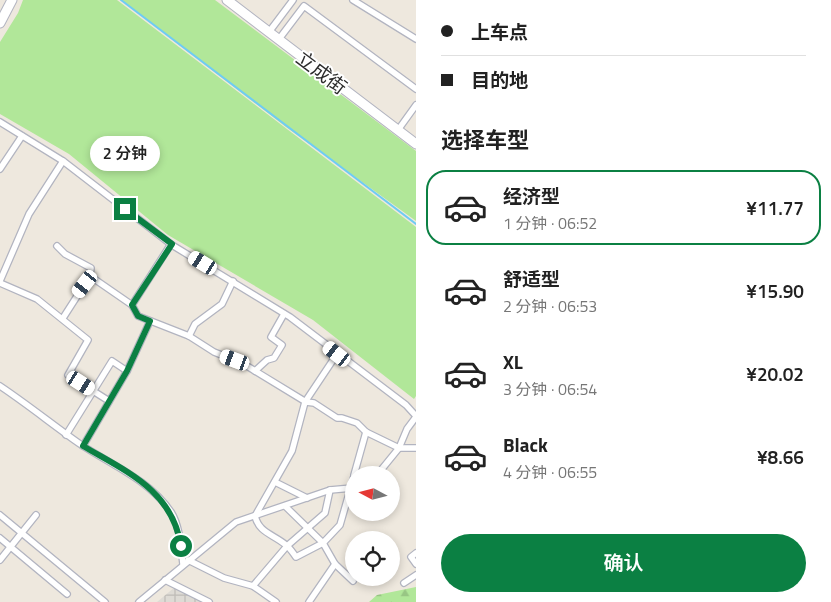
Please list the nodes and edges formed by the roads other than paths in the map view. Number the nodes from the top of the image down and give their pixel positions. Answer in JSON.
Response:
{"nodes":[{"id":1,"x":12,"y":0,"type":"edge"},
{"id":2,"x":227,"y":0,"type":"edge"},
{"id":3,"x":293,"y":0,"type":"edge"},
{"id":4,"x":353,"y":0,"type":"edge"},
{"id":5,"x":0,"y":23,"type":"edge"},
{"id":6,"x":269,"y":32,"type":"junction"},
{"id":7,"x":279,"y":39,"type":"junction"},
{"id":8,"x":416,"y":39,"type":"edge"},
{"id":9,"x":416,"y":89,"type":"edge"},
{"id":10,"x":416,"y":105,"type":"edge"},
{"id":11,"x":0,"y":122,"type":"edge"},
{"id":12,"x":398,"y":130,"type":"junction"},
{"id":13,"x":22,"y":136,"type":"junction"},
{"id":14,"x":416,"y":144,"type":"edge"},
{"id":15,"x":63,"y":161,"type":"junction"},
{"id":16,"x":0,"y":169,"type":"edge"},
{"id":17,"x":172,"y":244,"type":"junction"},
{"id":18,"x":57,"y":246,"type":"dead end"},
{"id":19,"x":90,"y":276,"type":"junction"},
{"id":20,"x":233,"y":281,"type":"junction"},
{"id":21,"x":0,"y":282,"type":"edge"},
{"id":22,"x":132,"y":305,"type":"junction"},
{"id":23,"x":284,"y":314,"type":"junction"},
{"id":24,"x":63,"y":318,"type":"junction"},
{"id":25,"x":150,"y":321,"type":"junction"},
{"id":26,"x":189,"y":336,"type":"junction"},
{"id":27,"x":337,"y":354,"type":"junction"},
{"id":28,"x":127,"y":371,"type":"junction"},
{"id":29,"x":255,"y":371,"type":"junction"},
{"id":30,"x":0,"y":386,"type":"edge"},
{"id":31,"x":94,"y":391,"type":"junction"},
{"id":32,"x":109,"y":401,"type":"junction"},
{"id":33,"x":304,"y":402,"type":"junction"},
{"id":34,"x":416,"y":416,"type":"edge"},
{"id":35,"x":366,"y":432,"type":"junction"},
{"id":36,"x":66,"y":434,"type":"junction"},
{"id":37,"x":83,"y":446,"type":"junction"},
{"id":38,"x":415,"y":446,"type":"edge"},
{"id":39,"x":398,"y":448,"type":"junction"},
{"id":40,"x":357,"y":466,"type":"edge"},
{"id":41,"x":384,"y":466,"type":"edge"},
{"id":42,"x":275,"y":482,"type":"junction"},
{"id":43,"x":345,"y":489,"type":"edge"},
{"id":44,"x":330,"y":490,"type":"junction"},
{"id":45,"x":307,"y":498,"type":"junction"},
{"id":46,"x":285,"y":506,"type":"junction"},
{"id":47,"x":345,"y":510,"type":"edge"},
{"id":48,"x":0,"y":515,"type":"edge"},
{"id":49,"x":36,"y":515,"type":"dead end"},
{"id":50,"x":255,"y":516,"type":"junction"},
{"id":51,"x":308,"y":528,"type":"junction"},
{"id":52,"x":22,"y":533,"type":"junction"},
{"id":53,"x":0,"y":538,"type":"edge"},
{"id":54,"x":323,"y":543,"type":"junction"},
{"id":55,"x":287,"y":546,"type":"junction"},
{"id":56,"x":11,"y":547,"type":"junction"},
{"id":57,"x":416,"y":553,"type":"edge"},
{"id":58,"x":0,"y":560,"type":"edge"},
{"id":59,"x":186,"y":562,"type":"junction"},
{"id":60,"x":334,"y":564,"type":"junction"},
{"id":61,"x":416,"y":564,"type":"edge"},
{"id":62,"x":345,"y":574,"type":"edge"},
{"id":63,"x":416,"y":575,"type":"edge"},
{"id":64,"x":165,"y":580,"type":"junction"},
{"id":65,"x":404,"y":583,"type":"dead end"},
{"id":66,"x":253,"y":586,"type":"junction"},
{"id":67,"x":67,"y":594,"type":"dead end"},
{"id":68,"x":104,"y":602,"type":"edge"},
{"id":69,"x":138,"y":602,"type":"edge"},
{"id":70,"x":209,"y":602,"type":"edge"},
{"id":71,"x":276,"y":602,"type":"edge"},
{"id":72,"x":308,"y":602,"type":"edge"}],
"edges":[{"from":1,"to":5,"type":"street"},
{"from":2,"to":6,"type":"street","name":"立成街"},
{"from":3,"to":6,"type":"street"},
{"from":4,"to":8,"type":"street"},
{"from":6,"to":7,"type":"street","name":"立成街"},
{"from":7,"to":9,"type":"street"},
{"from":7,"to":12,"type":"street","name":"立成街"},
{"from":10,"to":12,"type":"street"},
{"from":11,"to":13,"type":"street"},
{"from":12,"to":14,"type":"street","name":"立成街"},
{"from":13,"to":15,"type":"street"},
{"from":13,"to":16,"type":"street"},
{"from":15,"to":17,"type":"street"},
{"from":15,"to":21,"type":"street"},
{"from":17,"to":20,"type":"street"},
{"from":17,"to":22,"type":"street"},
{"from":18,"to":19,"type":"street"},
{"from":19,"to":22,"type":"street"},
{"from":19,"to":24,"type":"street"},
{"from":20,"to":23,"type":"street"},
{"from":20,"to":26,"type":"street"},
{"from":21,"to":24,"type":"street"},
{"from":22,"to":25,"type":"street"},
{"from":23,"to":27,"type":"street"},
{"from":23,"to":29,"type":"street"},
{"from":24,"to":31,"type":"street"},
{"from":25,"to":26,"type":"street"},
{"from":25,"to":28,"type":"street"},
{"from":26,"to":29,"type":"street"},
{"from":27,"to":33,"type":"street"},
{"from":27,"to":34,"type":"street"},
{"from":28,"to":31,"type":"street"},
{"from":28,"to":32,"type":"street"},
{"from":29,"to":33,"type":"street"},
{"from":30,"to":36,"type":"street"},
{"from":31,"to":32,"type":"street"},
{"from":31,"to":36,"type":"street"},
{"from":32,"to":37,"type":"street"},
{"from":33,"to":35,"type":"street"},
{"from":33,"to":42,"type":"street"},
{"from":34,"to":39,"type":"street"},
{"from":35,"to":39,"type":"street"},
{"from":35,"to":40,"type":"street"},
{"from":36,"to":37,"type":"street"},
{"from":37,"to":59,"type":"street"},
{"from":38,"to":39,"type":"street"},
{"from":39,"to":41,"type":"street"},
{"from":42,"to":45,"type":"street"},
{"from":42,"to":50,"type":"street"},
{"from":43,"to":44,"type":"street"},
{"from":44,"to":45,"type":"street"},
{"from":44,"to":51,"type":"street"},
{"from":45,"to":46,"type":"street"},
{"from":46,"to":50,"type":"street"},
{"from":46,"to":51,"type":"street"},
{"from":47,"to":54,"type":"street"},
{"from":48,"to":52,"type":"street"},
{"from":49,"to":52,"type":"street"},
{"from":50,"to":55,"type":"street"},
{"from":50,"to":59,"type":"street"},
{"from":51,"to":54,"type":"street"},
{"from":51,"to":55,"type":"street"},
{"from":52,"to":56,"type":"street"},
{"from":52,"to":68,"type":"street"},
{"from":53,"to":56,"type":"street"},
{"from":54,"to":55,"type":"street"},
{"from":54,"to":60,"type":"street"},
{"from":55,"to":66,"type":"street"},
{"from":56,"to":58,"type":"street"},
{"from":56,"to":67,"type":"street"},
{"from":57,"to":61,"type":"street"},
{"from":59,"to":64,"type":"street"},
{"from":59,"to":66,"type":"street"},
{"from":60,"to":62,"type":"street"},
{"from":60,"to":72,"type":"street"},
{"from":63,"to":65,"type":"street"},
{"from":64,"to":69,"type":"street"},
{"from":64,"to":70,"type":"street"},
{"from":66,"to":71,"type":"street"}]}
